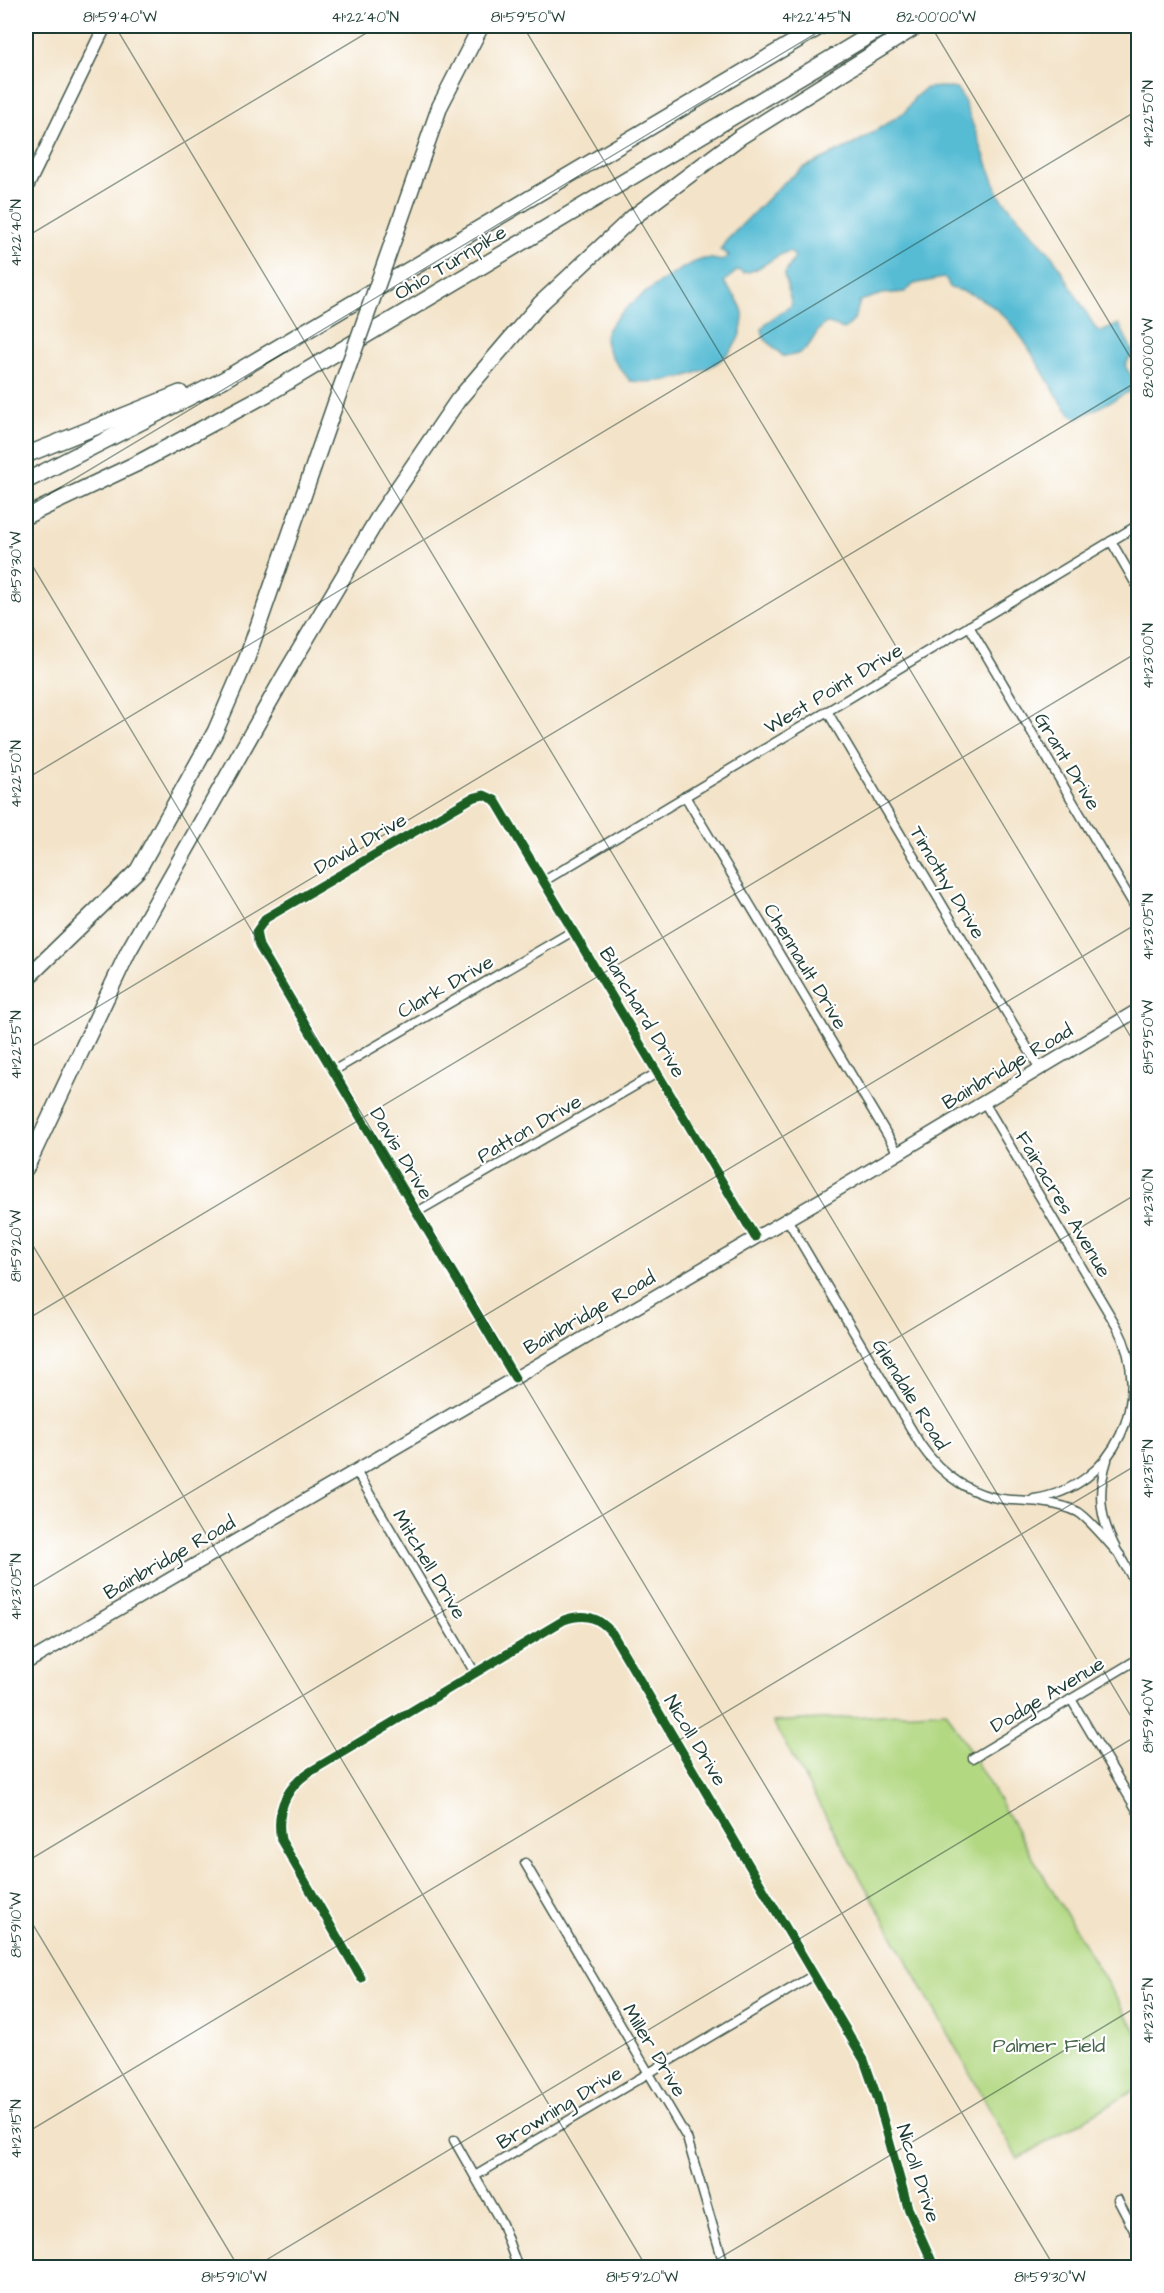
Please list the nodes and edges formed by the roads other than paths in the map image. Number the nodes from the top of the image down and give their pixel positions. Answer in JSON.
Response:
{"nodes":[{"id":1,"x":105,"y":26,"type":"edge"},
{"id":2,"x":481,"y":26,"type":"edge"},
{"id":3,"x":821,"y":26,"type":"edge"},
{"id":4,"x":885,"y":26,"type":"edge"},
{"id":5,"x":917,"y":26,"type":"edge"},
{"id":6,"x":26,"y":189,"type":"edge"},
{"id":7,"x":223,"y":380,"type":"junction"},
{"id":8,"x":26,"y":454,"type":"edge"},
{"id":9,"x":26,"y":481,"type":"edge"},
{"id":10,"x":29,"y":514,"type":"edge"},
{"id":11,"x":1138,"y":525,"type":"edge"},
{"id":12,"x":1111,"y":542,"type":"junction"},
{"id":13,"x":1138,"y":588,"type":"edge"},
{"id":14,"x":969,"y":626,"type":"junction"},
{"id":15,"x":827,"y":711,"type":"junction"},
{"id":16,"x":685,"y":796,"type":"junction"},
{"id":17,"x":500,"y":806,"type":"joint"},
{"id":18,"x":544,"y":880,"type":"junction"},
{"id":19,"x":1138,"y":912,"type":"edge"},
{"id":20,"x":573,"y":930,"type":"junction"},
{"id":21,"x":259,"y":946,"type":"joint"},
{"id":22,"x":26,"y":979,"type":"edge"},
{"id":23,"x":1138,"y":1010,"type":"edge"},
{"id":24,"x":1040,"y":1069,"type":"junction"},
{"id":25,"x":333,"y":1071,"type":"junction"},
{"id":26,"x":657,"y":1073,"type":"junction"},
{"id":27,"x":984,"y":1102,"type":"junction"},
{"id":28,"x":898,"y":1153,"type":"junction"},
{"id":29,"x":26,"y":1168,"type":"edge"},
{"id":30,"x":417,"y":1212,"type":"junction"},
{"id":31,"x":787,"y":1219,"type":"junction"},
{"id":32,"x":755,"y":1238,"type":"junction"},
{"id":33,"x":515,"y":1378,"type":"junction"},
{"id":34,"x":1107,"y":1458,"type":"junction"},
{"id":35,"x":356,"y":1471,"type":"junction"},
{"id":36,"x":1031,"y":1500,"type":"junction"},
{"id":37,"x":1120,"y":1555,"type":"junction"},
{"id":38,"x":1138,"y":1587,"type":"edge"},
{"id":39,"x":1138,"y":1659,"type":"edge"},
{"id":40,"x":26,"y":1663,"type":"edge"},
{"id":41,"x":476,"y":1673,"type":"junction"},
{"id":42,"x":1071,"y":1699,"type":"junction"},
{"id":43,"x":973,"y":1758,"type":"dead end"},
{"id":44,"x":1138,"y":1812,"type":"edge"},
{"id":45,"x":525,"y":1863,"type":"dead end"},
{"id":46,"x":814,"y":1975,"type":"junction"},
{"id":47,"x":361,"y":1978,"type":"dead end"},
{"id":48,"x":649,"y":2073,"type":"junction"},
{"id":49,"x":454,"y":2140,"type":"dead end"},
{"id":50,"x":475,"y":2176,"type":"junction"},
{"id":51,"x":1118,"y":2200,"type":"dead end"},
{"id":52,"x":1138,"y":2238,"type":"edge"},
{"id":53,"x":518,"y":2268,"type":"edge"},
{"id":54,"x":725,"y":2268,"type":"edge"},
{"id":55,"x":935,"y":2268,"type":"edge"}],
"edges":[{"from":1,"to":6,"type":"street"},
{"from":2,"to":22,"type":"highway","bridge":true},
{"from":3,"to":7,"type":"highway","name":"Ohio Turnpike"},
{"from":4,"to":10,"type":"highway","name":"Ohio Turnpike"},
{"from":5,"to":29,"type":"highway"},
{"from":7,"to":8,"type":"highway"},
{"from":7,"to":9,"type":"highway","name":"Ohio Turnpike"},
{"from":11,"to":12,"type":"street","name":"West Point Drive"},
{"from":12,"to":13,"type":"street"},
{"from":12,"to":14,"type":"street","name":"West Point Drive"},
{"from":14,"to":15,"type":"street","name":"West Point Drive"},
{"from":14,"to":19,"type":"street","name":"Grant Drive"},
{"from":15,"to":16,"type":"street","name":"West Point Drive"},
{"from":15,"to":24,"type":"street","name":"Timothy Drive"},
{"from":16,"to":18,"type":"street","name":"West Point Drive"},
{"from":16,"to":28,"type":"street","name":"Chennault Drive"},
{"from":17,"to":18,"type":"street","name":"Blanchard Drive"},
{"from":17,"to":21,"type":"street","name":"David Drive"},
{"from":18,"to":20,"type":"street","name":"Blanchard Drive"},
{"from":20,"to":25,"type":"street","name":"Clark Drive"},
{"from":20,"to":26,"type":"street","name":"Blanchard Drive"},
{"from":21,"to":25,"type":"street","name":"Davis Drive"},
{"from":23,"to":24,"type":"street","name":"Bainbridge Road"},
{"from":24,"to":27,"type":"street","name":"Bainbridge Road"},
{"from":25,"to":30,"type":"street","name":"Davis Drive"},
{"from":26,"to":30,"type":"street","name":"Patton Drive"},
{"from":26,"to":32,"type":"street","name":"Blanchard Drive"},
{"from":27,"to":28,"type":"street","name":"Bainbridge Road"},
{"from":27,"to":34,"type":"street","name":"Fairacres Avenue"},
{"from":28,"to":31,"type":"street","name":"Bainbridge Road"},
{"from":30,"to":33,"type":"street","name":"Davis Drive"},
{"from":31,"to":32,"type":"street","name":"Bainbridge Road"},
{"from":31,"to":36,"type":"street","name":"Glendale Road"},
{"from":32,"to":33,"type":"street","name":"Bainbridge Road"},
{"from":33,"to":35,"type":"street","name":"Bainbridge Road"},
{"from":34,"to":36,"type":"street","name":"Fairacres Avenue"},
{"from":34,"to":37,"type":"street","name":"Fairacres Avenue"},
{"from":35,"to":40,"type":"street","name":"Bainbridge Road"},
{"from":35,"to":41,"type":"street","name":"Mitchell Drive"},
{"from":36,"to":37,"type":"street","name":"Glendale Road"},
{"from":37,"to":38,"type":"street","name":"Fairacres Avenue"},
{"from":39,"to":42,"type":"street","name":"Dodge Avenue"},
{"from":41,"to":46,"type":"street","name":"Nicoll Drive"},
{"from":41,"to":47,"type":"street","name":"Nicoll Drive"},
{"from":42,"to":43,"type":"street","name":"Dodge Avenue"},
{"from":42,"to":44,"type":"street"},
{"from":45,"to":48,"type":"street","name":"Miller Drive"},
{"from":46,"to":48,"type":"street","name":"Browning Drive"},
{"from":46,"to":55,"type":"street","name":"Nicoll Drive"},
{"from":48,"to":50,"type":"street","name":"Browning Drive"},
{"from":48,"to":54,"type":"street","name":"Miller Drive"},
{"from":49,"to":50,"type":"street"},
{"from":50,"to":53,"type":"street"},
{"from":51,"to":52,"type":"street"}]}
